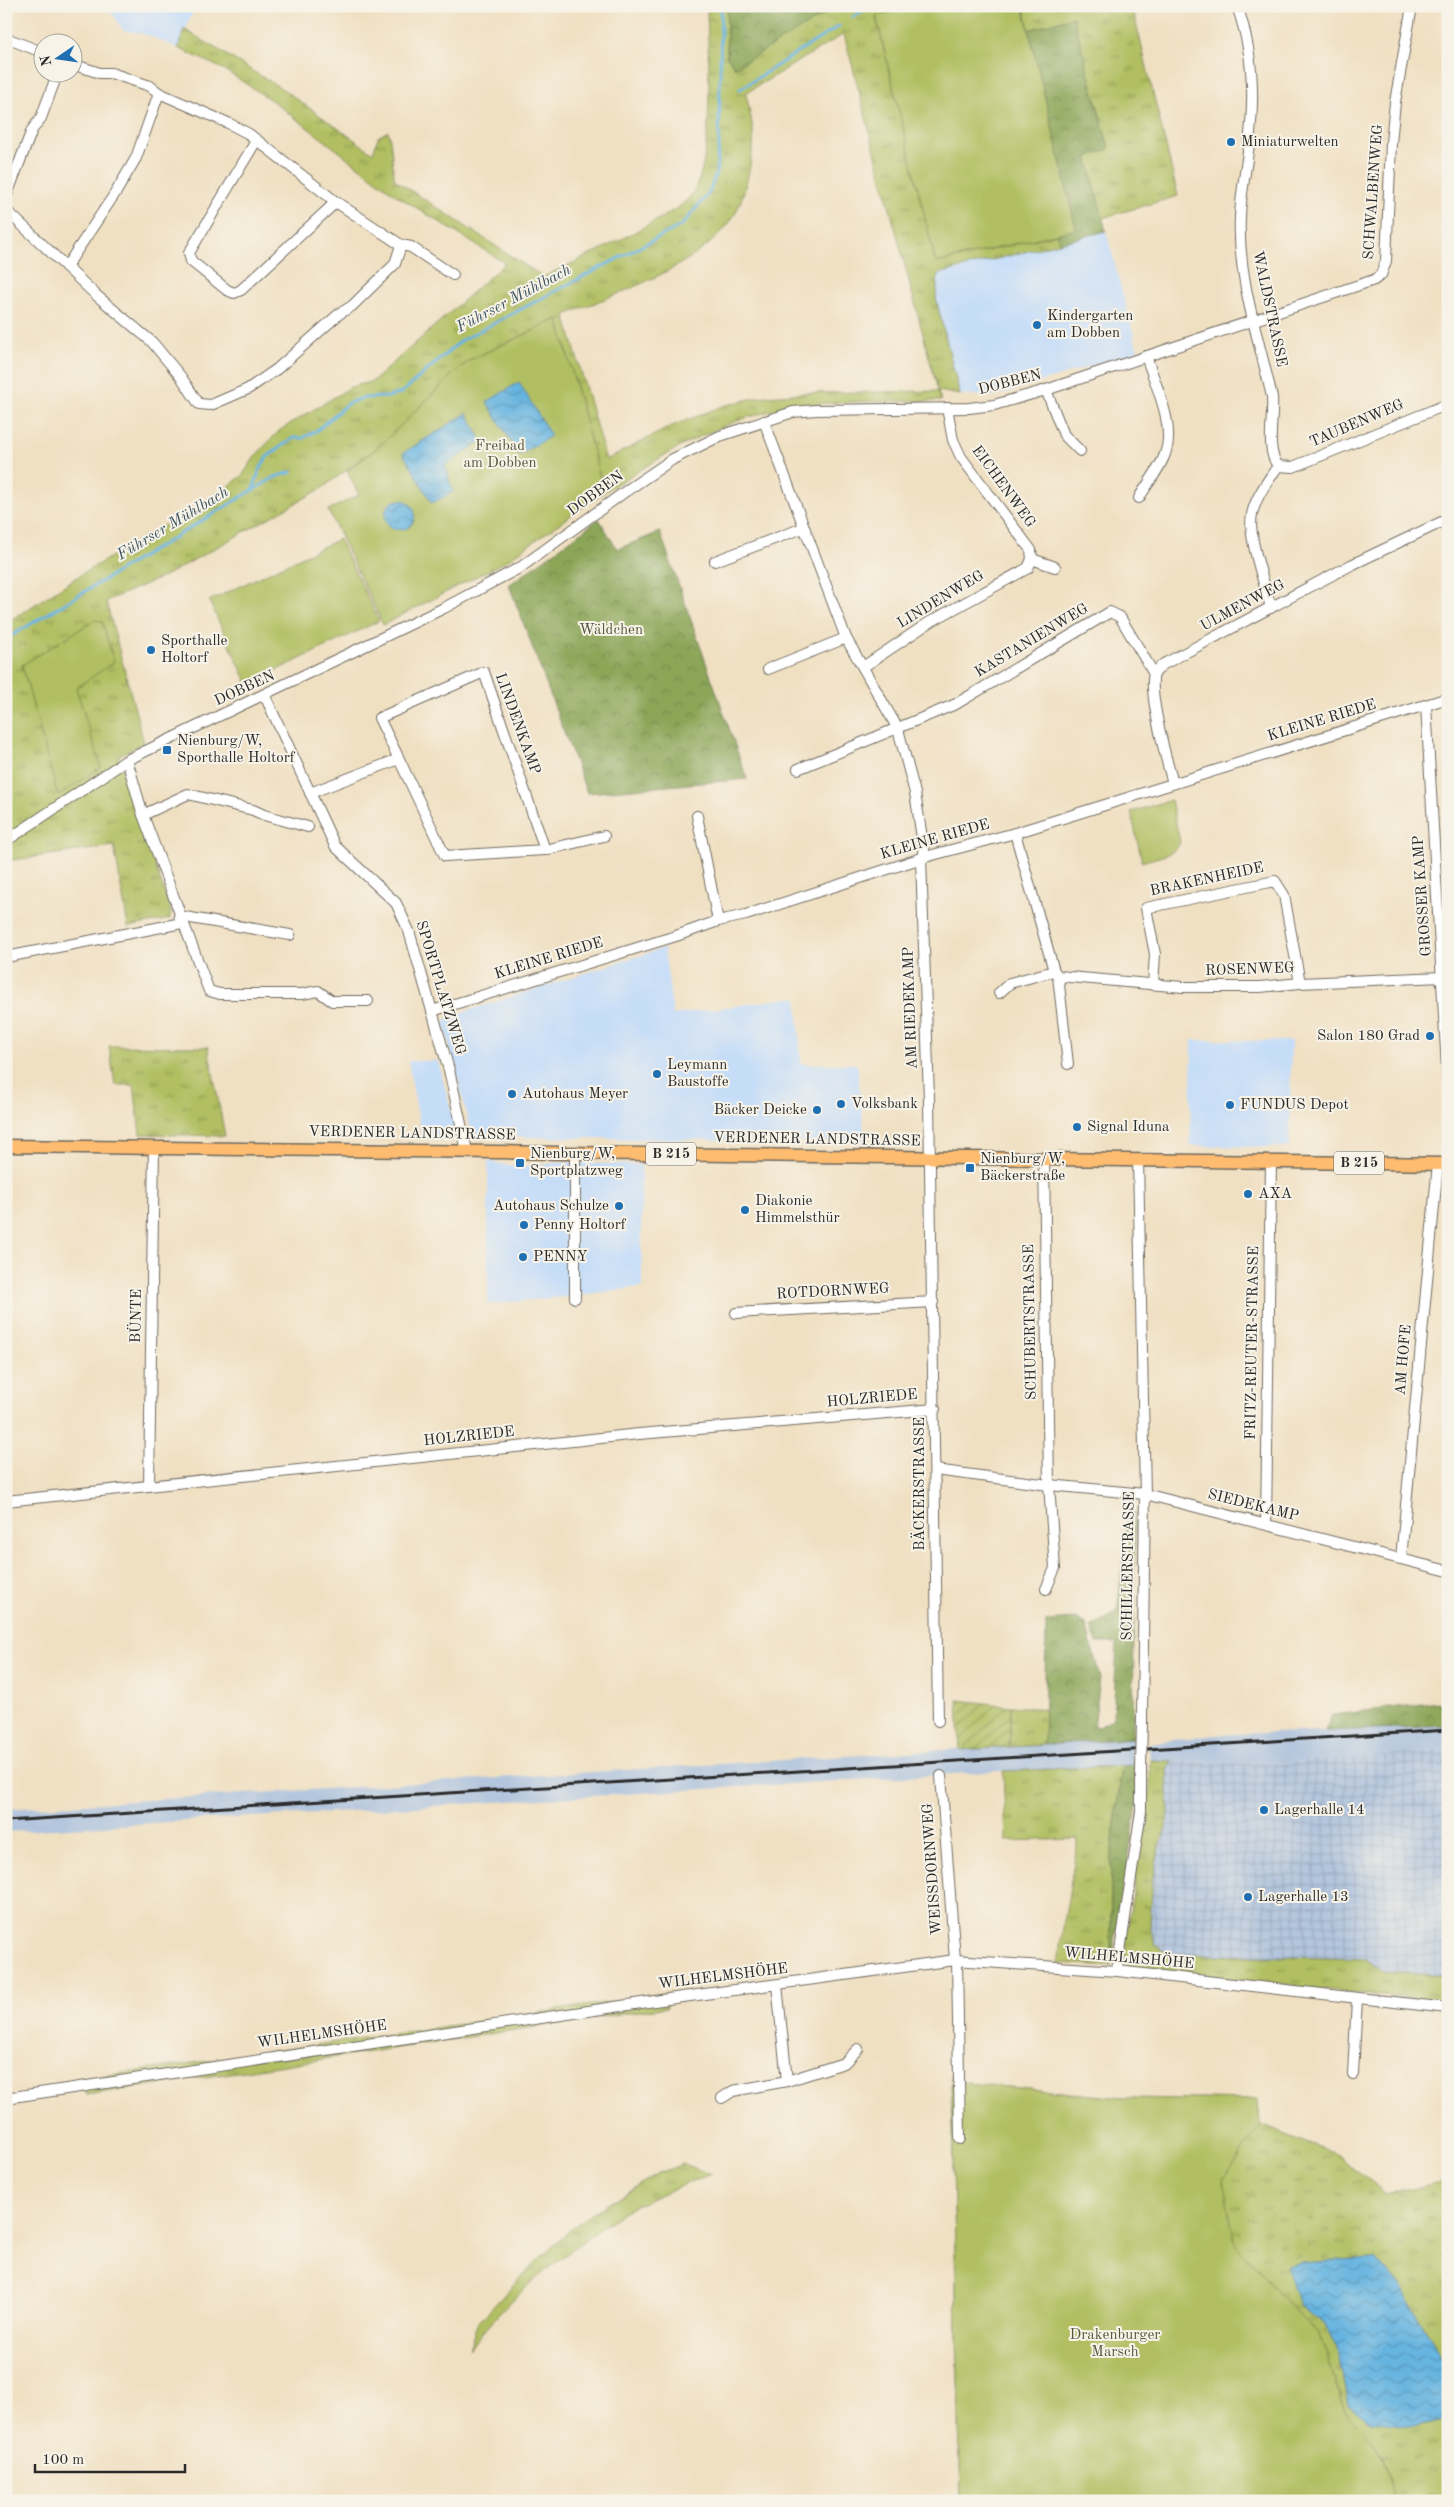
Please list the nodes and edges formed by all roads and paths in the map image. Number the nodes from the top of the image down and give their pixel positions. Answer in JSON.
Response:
{"nodes":[{"id":1,"x":1237,"y":6,"type":"edge"},
{"id":2,"x":1412,"y":6,"type":"edge"},
{"id":3,"x":6,"y":38,"type":"edge"},
{"id":4,"x":32,"y":48,"type":"edge"},
{"id":5,"x":82,"y":67,"type":"edge"},
{"id":6,"x":54,"y":82,"type":"edge"},
{"id":7,"x":159,"y":93,"type":"junction"},
{"id":8,"x":256,"y":141,"type":"junction"},
{"id":9,"x":6,"y":197,"type":"edge"},
{"id":10,"x":336,"y":202,"type":"junction"},
{"id":11,"x":6,"y":210,"type":"edge"},
{"id":12,"x":400,"y":245,"type":"junction"},
{"id":13,"x":66,"y":267,"type":"junction"},
{"id":14,"x":453,"y":275,"type":"dead end"},
{"id":15,"x":1254,"y":321,"type":"junction"},
{"id":16,"x":1146,"y":356,"type":"junction"},
{"id":17,"x":1046,"y":390,"type":"junction"},
{"id":18,"x":1448,"y":404,"type":"edge"},
{"id":19,"x":947,"y":408,"type":"junction"},
{"id":20,"x":764,"y":421,"type":"junction"},
{"id":21,"x":1080,"y":451,"type":"dead end"},
{"id":22,"x":1278,"y":466,"type":"junction"},
{"id":23,"x":1139,"y":498,"type":"dead end"},
{"id":24,"x":1448,"y":519,"type":"edge"},
{"id":25,"x":803,"y":528,"type":"junction"},
{"id":26,"x":1032,"y":559,"type":"junction"},
{"id":27,"x":715,"y":562,"type":"dead end"},
{"id":28,"x":1055,"y":567,"type":"dead end"},
{"id":29,"x":1271,"y":608,"type":"junction"},
{"id":30,"x":846,"y":638,"type":"junction"},
{"id":31,"x":863,"y":667,"type":"junction"},
{"id":32,"x":768,"y":669,"type":"dead end"},
{"id":33,"x":1154,"y":674,"type":"junction"},
{"id":34,"x":265,"y":696,"type":"junction"},
{"id":35,"x":1448,"y":698,"type":"edge"},
{"id":36,"x":1426,"y":704,"type":"junction"},
{"id":37,"x":898,"y":728,"type":"junction"},
{"id":38,"x":399,"y":759,"type":"junction"},
{"id":39,"x":127,"y":760,"type":"junction"},
{"id":40,"x":798,"y":769,"type":"dead end"},
{"id":41,"x":1173,"y":783,"type":"junction"},
{"id":42,"x":310,"y":793,"type":"junction"},
{"id":43,"x":144,"y":815,"type":"junction"},
{"id":44,"x":697,"y":816,"type":"dead end"},
{"id":45,"x":308,"y":827,"type":"dead end"},
{"id":46,"x":1015,"y":832,"type":"junction"},
{"id":47,"x":604,"y":836,"type":"dead end"},
{"id":48,"x":6,"y":841,"type":"edge"},
{"id":49,"x":546,"y":850,"type":"junction"},
{"id":50,"x":923,"y":858,"type":"junction"},
{"id":51,"x":181,"y":919,"type":"junction"},
{"id":52,"x":718,"y":921,"type":"junction"},
{"id":53,"x":290,"y":935,"type":"dead end"},
{"id":54,"x":6,"y":957,"type":"edge"},
{"id":55,"x":1056,"y":974,"type":"junction"},
{"id":56,"x":1443,"y":977,"type":"junction"},
{"id":57,"x":1300,"y":983,"type":"junction"},
{"id":58,"x":1154,"y":985,"type":"junction"},
{"id":59,"x":999,"y":993,"type":"dead end"},
{"id":60,"x":368,"y":1001,"type":"dead end"},
{"id":61,"x":432,"y":1011,"type":"junction"},
{"id":62,"x":1068,"y":1064,"type":"dead end"},
{"id":63,"x":1448,"y":1086,"type":"edge"},
{"id":64,"x":6,"y":1146,"type":"edge"},
{"id":65,"x":154,"y":1147,"type":"junction"},
{"id":66,"x":467,"y":1151,"type":"junction"},
{"id":67,"x":575,"y":1152,"type":"junction"},
{"id":68,"x":930,"y":1157,"type":"junction"},
{"id":69,"x":1044,"y":1159,"type":"junction"},
{"id":70,"x":1138,"y":1160,"type":"junction"},
{"id":71,"x":1271,"y":1162,"type":"junction"},
{"id":72,"x":1443,"y":1163,"type":"edge"},
{"id":73,"x":575,"y":1298,"type":"dead end"},
{"id":74,"x":933,"y":1302,"type":"junction"},
{"id":75,"x":736,"y":1313,"type":"dead end"},
{"id":76,"x":935,"y":1409,"type":"junction"},
{"id":77,"x":935,"y":1470,"type":"junction"},
{"id":78,"x":1049,"y":1485,"type":"junction"},
{"id":79,"x":150,"y":1486,"type":"junction"},
{"id":80,"x":1145,"y":1491,"type":"junction"},
{"id":81,"x":6,"y":1501,"type":"edge"},
{"id":82,"x":1266,"y":1524,"type":"junction"},
{"id":83,"x":1401,"y":1559,"type":"junction"},
{"id":84,"x":1448,"y":1571,"type":"edge"},
{"id":85,"x":1046,"y":1589,"type":"dead end"},
{"id":86,"x":938,"y":1721,"type":"dead end"},
{"id":87,"x":941,"y":1776,"type":"dead end"},
{"id":88,"x":956,"y":1960,"type":"junction"},
{"id":89,"x":1117,"y":1972,"type":"junction"},
{"id":90,"x":776,"y":1985,"type":"junction"},
{"id":91,"x":1357,"y":1999,"type":"junction"},
{"id":92,"x":1448,"y":2008,"type":"edge"},
{"id":93,"x":858,"y":2049,"type":"dead end"},
{"id":94,"x":1353,"y":2074,"type":"dead end"},
{"id":95,"x":787,"y":2081,"type":"junction"},
{"id":96,"x":6,"y":2098,"type":"edge"},
{"id":97,"x":722,"y":2098,"type":"dead end"},
{"id":98,"x":960,"y":2139,"type":"dead end"}],
"edges":[{"from":1,"to":15,"type":"street","name":"WALDSTRASSE"},
{"from":2,"to":15,"type":"street","name":"SCHWALBENWEG"},
{"from":3,"to":4,"type":"street"},
{"from":5,"to":7,"type":"street"},
{"from":6,"to":9,"type":"street"},
{"from":7,"to":8,"type":"street"},
{"from":7,"to":13,"type":"street"},
{"from":8,"to":10,"type":"street"},
{"from":8,"to":10,"type":"street"},
{"from":10,"to":12,"type":"street"},
{"from":11,"to":13,"type":"street"},
{"from":12,"to":13,"type":"street"},
{"from":12,"to":14,"type":"street"},
{"from":15,"to":16,"type":"street","name":"DOBBEN"},
{"from":15,"to":22,"type":"street","name":"WALDSTRASSE"},
{"from":16,"to":17,"type":"street","name":"DOBBEN"},
{"from":16,"to":23,"type":"street"},
{"from":17,"to":19,"type":"street","name":"DOBBEN"},
{"from":17,"to":21,"type":"street"},
{"from":18,"to":22,"type":"street","name":"TAUBENWEG"},
{"from":19,"to":20,"type":"street","name":"DOBBEN"},
{"from":19,"to":26,"type":"street","name":"EICHENWEG"},
{"from":20,"to":25,"type":"street","name":"AM RIEDEKAMP"},
{"from":20,"to":34,"type":"street","name":"DOBBEN"},
{"from":22,"to":29,"type":"street"},
{"from":24,"to":29,"type":"street","name":"ULMENWEG"},
{"from":25,"to":27,"type":"street"},
{"from":25,"to":30,"type":"street","name":"AM RIEDEKAMP"},
{"from":26,"to":28,"type":"street"},
{"from":26,"to":31,"type":"street","name":"LINDENWEG"},
{"from":29,"to":33,"type":"street","name":"ULMENWEG"},
{"from":30,"to":31,"type":"street","name":"AM RIEDEKAMP"},
{"from":30,"to":32,"type":"street"},
{"from":31,"to":37,"type":"street","name":"AM RIEDEKAMP"},
{"from":33,"to":37,"type":"street","name":"KASTANIENWEG"},
{"from":33,"to":41,"type":"street"},
{"from":34,"to":39,"type":"street","name":"DOBBEN"},
{"from":34,"to":42,"type":"street","name":"SPORTPLATZWEG"},
{"from":35,"to":36,"type":"street","name":"KLEINE RIEDE"},
{"from":36,"to":41,"type":"street","name":"KLEINE RIEDE"},
{"from":36,"to":56,"type":"street","name":"GROSSER KAMP"},
{"from":37,"to":40,"type":"street"},
{"from":37,"to":50,"type":"street","name":"AM RIEDEKAMP"},
{"from":38,"to":42,"type":"street"},
{"from":38,"to":49,"type":"street","name":"LINDENKAMP"},
{"from":38,"to":49,"type":"street","name":"LINDENKAMP"},
{"from":39,"to":43,"type":"street"},
{"from":39,"to":48,"type":"street","name":"DOBBEN"},
{"from":41,"to":46,"type":"street","name":"KLEINE RIEDE"},
{"from":42,"to":61,"type":"street","name":"SPORTPLATZWEG"},
{"from":43,"to":45,"type":"street"},
{"from":43,"to":51,"type":"street"},
{"from":44,"to":52,"type":"street"},
{"from":46,"to":50,"type":"street","name":"KLEINE RIEDE"},
{"from":46,"to":55,"type":"street"},
{"from":47,"to":49,"type":"street","name":"LINDENKAMP"},
{"from":50,"to":52,"type":"street","name":"KLEINE RIEDE"},
{"from":50,"to":68,"type":"street","name":"AM RIEDEKAMP"},
{"from":51,"to":53,"type":"street"},
{"from":51,"to":54,"type":"street"},
{"from":51,"to":60,"type":"street"},
{"from":52,"to":61,"type":"street","name":"KLEINE RIEDE"},
{"from":55,"to":58,"type":"street","name":"ROSENWEG"},
{"from":55,"to":59,"type":"street","name":"ROSENWEG"},
{"from":55,"to":62,"type":"street"},
{"from":56,"to":57,"type":"street","name":"ROSENWEG"},
{"from":56,"to":63,"type":"street","name":"GROSSER KAMP"},
{"from":57,"to":58,"type":"street","name":"ROSENWEG"},
{"from":57,"to":58,"type":"street","name":"BRAKENHEIDE"},
{"from":61,"to":66,"type":"street","name":"SPORTPLATZWEG"},
{"from":64,"to":65,"type":"main road","name":"VERDENER LANDSTRASSE","number":"B 215"},
{"from":65,"to":66,"type":"main road","name":"VERDENER LANDSTRASSE","number":"B 215"},
{"from":65,"to":79,"type":"street","name":"BÜNTE"},
{"from":66,"to":67,"type":"main road","name":"VERDENER LANDSTRASSE","number":"B 215"},
{"from":67,"to":68,"type":"main road","name":"VERDENER LANDSTRASSE","number":"B 215"},
{"from":67,"to":73,"type":"street"},
{"from":68,"to":69,"type":"main road","name":"VERDENER LANDSTRASSE","number":"B 215"},
{"from":68,"to":74,"type":"street","name":"BÄCKERSTRASSE"},
{"from":69,"to":70,"type":"main road","name":"VERDENER LANDSTRASSE","number":"B 215"},
{"from":69,"to":78,"type":"street","name":"SCHUBERTSTRASSE"},
{"from":70,"to":71,"type":"main road","name":"VERDENER LANDSTRASSE","number":"B 215"},
{"from":70,"to":80,"type":"street","name":"SCHILLERSTRASSE"},
{"from":71,"to":72,"type":"main road","name":"VERDENER LANDSTRASSE","number":"B 215"},
{"from":71,"to":82,"type":"street","name":"FRITZ-REUTER-STRASSE"},
{"from":72,"to":83,"type":"street","name":"AM HOFE"},
{"from":74,"to":75,"type":"street","name":"ROTDORNWEG"},
{"from":74,"to":76,"type":"street","name":"BÄCKERSTRASSE"},
{"from":76,"to":77,"type":"street","name":"BÄCKERSTRASSE"},
{"from":76,"to":79,"type":"street","name":"HOLZRIEDE"},
{"from":77,"to":78,"type":"street","name":"SIEDEKAMP"},
{"from":77,"to":86,"type":"street","name":"BÄCKERSTRASSE"},
{"from":78,"to":80,"type":"street","name":"SIEDEKAMP"},
{"from":78,"to":85,"type":"street"},
{"from":79,"to":81,"type":"street","name":"HOLZRIEDE"},
{"from":80,"to":82,"type":"street","name":"SIEDEKAMP"},
{"from":80,"to":89,"type":"street","name":"SCHILLERSTRASSE","bridge":true},
{"from":82,"to":83,"type":"street","name":"SIEDEKAMP"},
{"from":83,"to":84,"type":"street","name":"SIEDEKAMP"},
{"from":87,"to":88,"type":"street","name":"WEISSDORNWEG"},
{"from":88,"to":89,"type":"street","name":"WILHELMSHÖHE"},
{"from":88,"to":90,"type":"street","name":"WILHELMSHÖHE"},
{"from":88,"to":98,"type":"street","name":"WEISSDORNWEG"},
{"from":89,"to":91,"type":"street","name":"WILHELMSHÖHE"},
{"from":90,"to":95,"type":"street"},
{"from":90,"to":96,"type":"street","name":"WILHELMSHÖHE"},
{"from":91,"to":92,"type":"street","name":"WILHELMSHÖHE"},
{"from":91,"to":94,"type":"street"},
{"from":93,"to":95,"type":"street"},
{"from":95,"to":97,"type":"street"}]}
